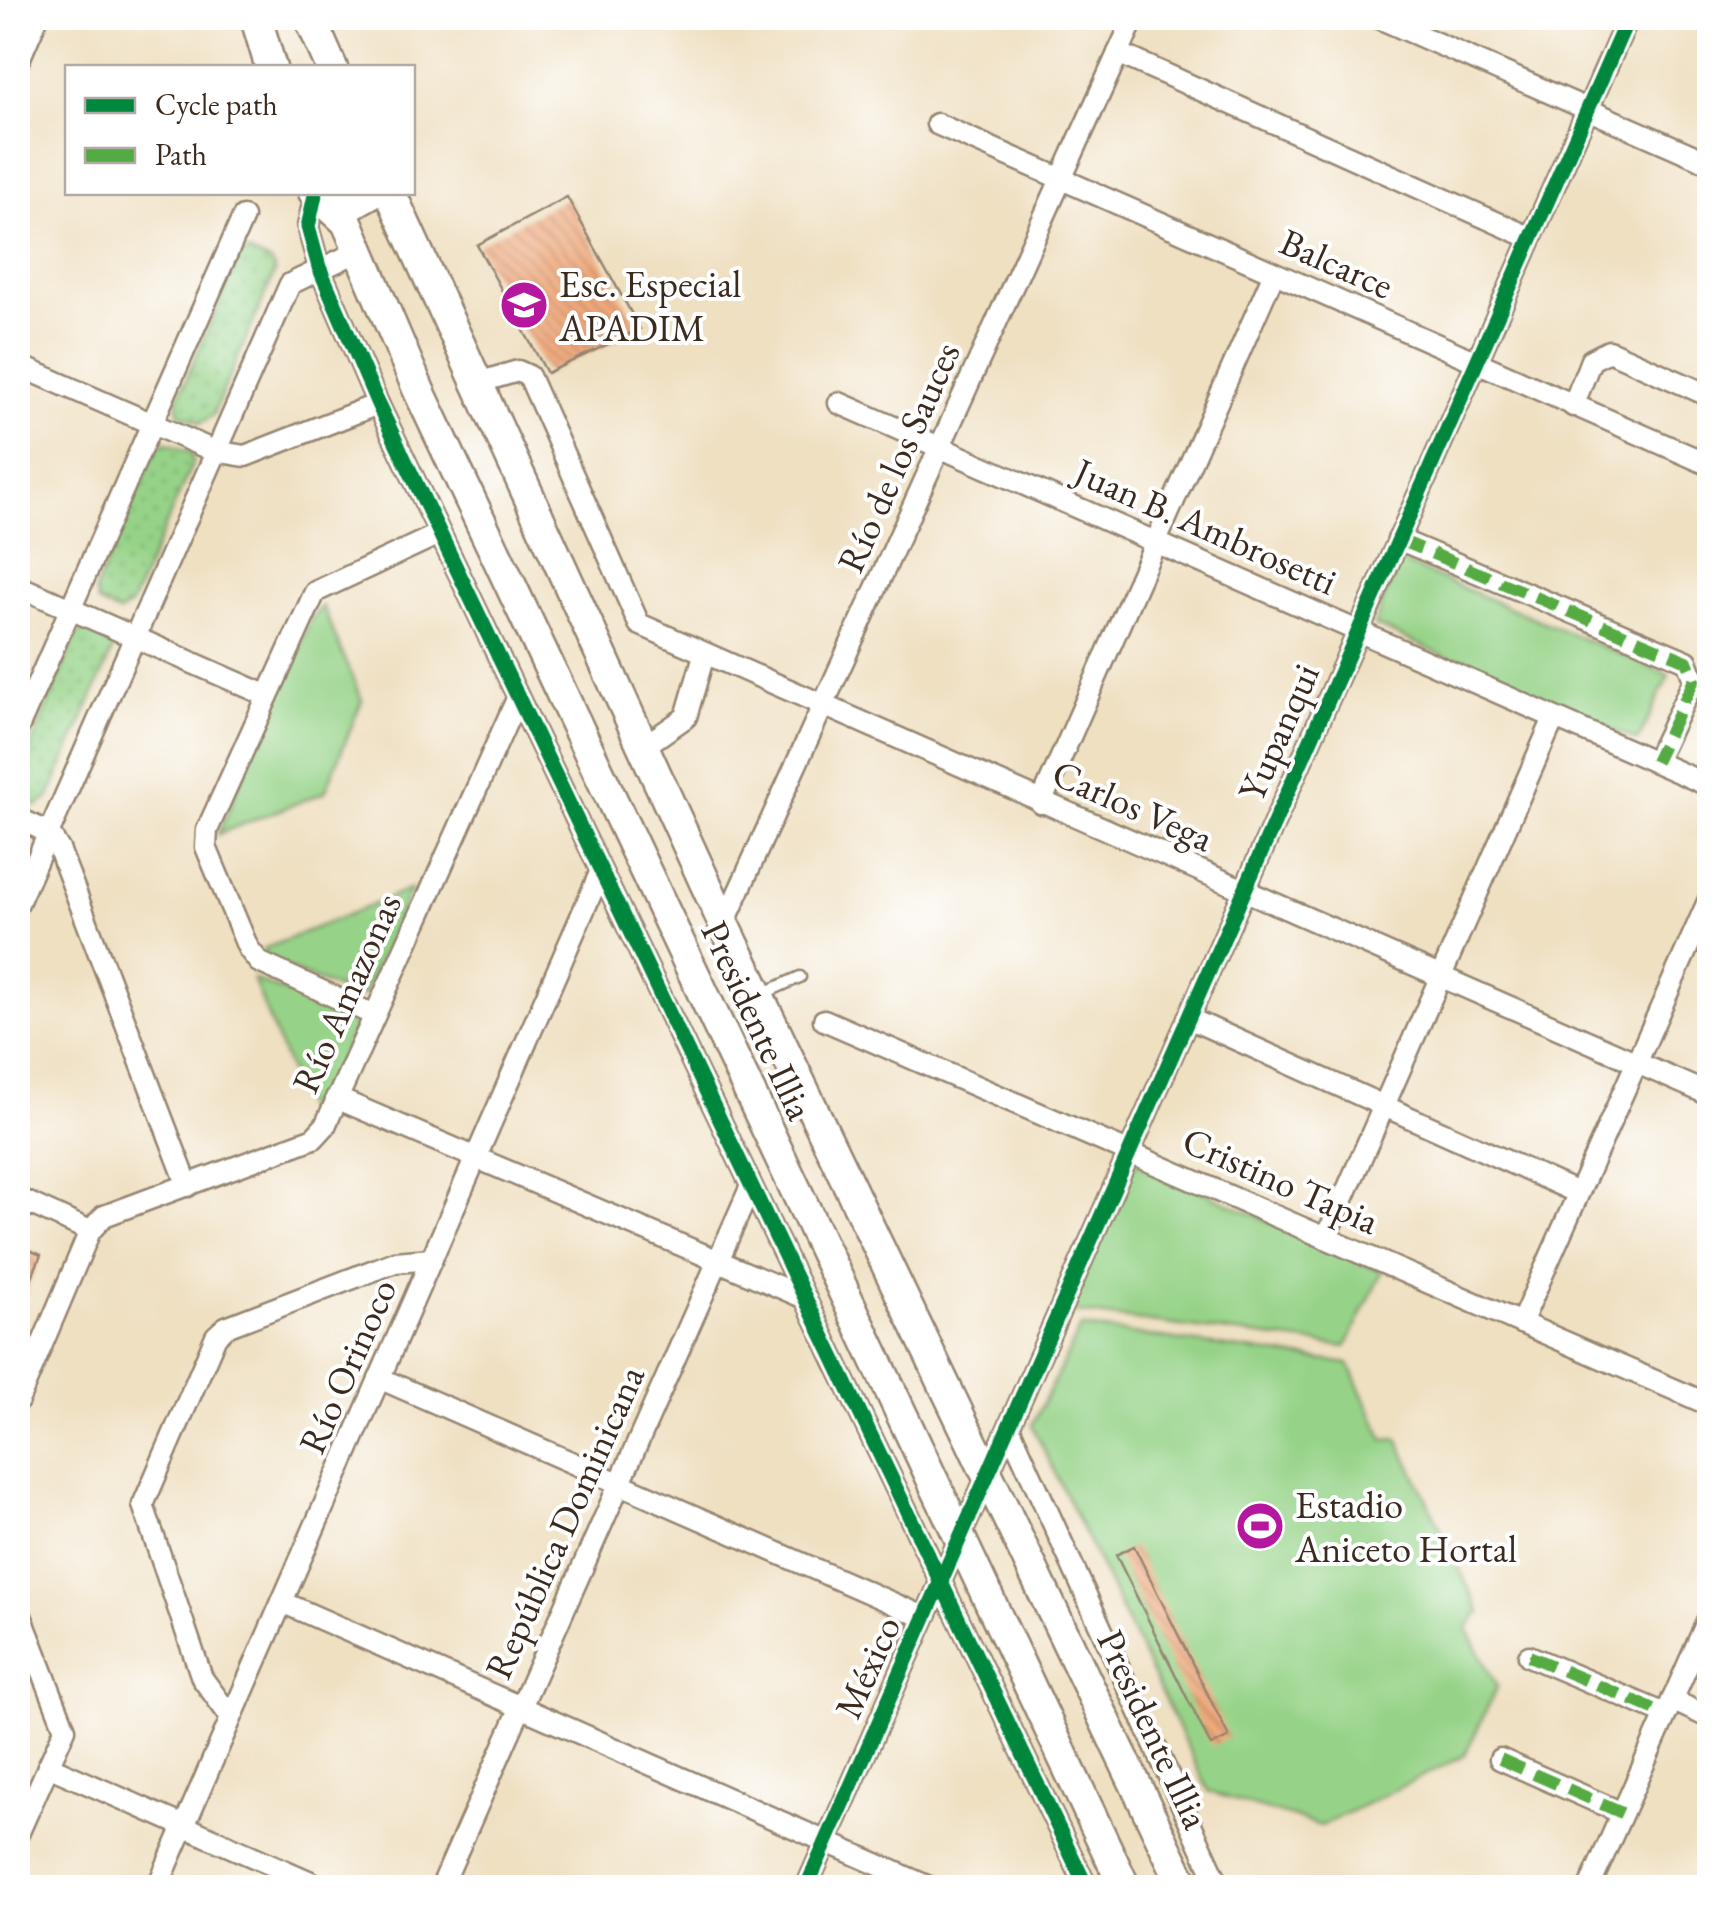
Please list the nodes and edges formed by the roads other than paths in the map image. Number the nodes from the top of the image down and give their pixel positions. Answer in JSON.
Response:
{"nodes":[{"id":1,"x":256,"y":18,"type":"edge"},
{"id":2,"x":310,"y":18,"type":"edge"},
{"id":3,"x":1134,"y":18,"type":"edge"},
{"id":4,"x":1379,"y":18,"type":"edge"},
{"id":5,"x":1628,"y":18,"type":"edge"},
{"id":6,"x":34,"y":19,"type":"edge"},
{"id":7,"x":1118,"y":53,"type":"junction"},
{"id":8,"x":18,"y":62,"type":"edge"},
{"id":9,"x":270,"y":65,"type":"edge"},
{"id":10,"x":331,"y":65,"type":"edge"},
{"id":11,"x":1587,"y":110,"type":"junction"},
{"id":12,"x":936,"y":124,"type":"dead end"},
{"id":13,"x":1710,"y":163,"type":"edge"},
{"id":14,"x":1061,"y":179,"type":"junction"},
{"id":15,"x":315,"y":195,"type":"edge"},
{"id":16,"x":316,"y":195,"type":"edge"},
{"id":17,"x":319,"y":195,"type":"edge"},
{"id":18,"x":367,"y":195,"type":"edge"},
{"id":19,"x":391,"y":195,"type":"edge"},
{"id":20,"x":243,"y":217,"type":"dead end"},
{"id":21,"x":1531,"y":238,"type":"junction"},
{"id":22,"x":360,"y":250,"type":"junction"},
{"id":23,"x":319,"y":267,"type":"junction"},
{"id":24,"x":1274,"y":273,"type":"junction"},
{"id":25,"x":1476,"y":362,"type":"junction"},
{"id":26,"x":18,"y":365,"type":"edge"},
{"id":27,"x":477,"y":384,"type":"junction"},
{"id":28,"x":1710,"y":396,"type":"edge"},
{"id":29,"x":838,"y":403,"type":"dead end"},
{"id":30,"x":378,"y":404,"type":"junction"},
{"id":31,"x":1573,"y":406,"type":"junction"},
{"id":32,"x":152,"y":424,"type":"junction"},
{"id":33,"x":940,"y":448,"type":"junction"},
{"id":34,"x":214,"y":452,"type":"junction"},
{"id":35,"x":1710,"y":466,"type":"edge"},
{"id":36,"x":440,"y":534,"type":"junction"},
{"id":37,"x":1398,"y":539,"type":"junction"},
{"id":38,"x":1156,"y":542,"type":"junction"},
{"id":39,"x":18,"y":586,"type":"edge"},
{"id":40,"x":70,"y":609,"type":"junction"},
{"id":41,"x":1358,"y":631,"type":"junction"},
{"id":42,"x":132,"y":636,"type":"junction"},
{"id":43,"x":704,"y":655,"type":"junction"},
{"id":44,"x":266,"y":695,"type":"junction"},
{"id":45,"x":516,"y":701,"type":"junction"},
{"id":46,"x":824,"y":708,"type":"junction"},
{"id":47,"x":1554,"y":718,"type":"junction"},
{"id":48,"x":18,"y":728,"type":"edge"},
{"id":49,"x":643,"y":747,"type":"junction"},
{"id":50,"x":1655,"y":762,"type":"junction"},
{"id":51,"x":1710,"y":786,"type":"edge"},
{"id":52,"x":1041,"y":803,"type":"junction"},
{"id":53,"x":18,"y":818,"type":"edge"},
{"id":54,"x":48,"y":832,"type":"junction"},
{"id":55,"x":600,"y":873,"type":"junction"},
{"id":56,"x":1243,"y":892,"type":"junction"},
{"id":57,"x":1710,"y":897,"type":"edge"},
{"id":58,"x":18,"y":902,"type":"edge"},
{"id":59,"x":724,"y":924,"type":"junction"},
{"id":60,"x":800,"y":977,"type":"dead end"},
{"id":61,"x":1441,"y":977,"type":"junction"},
{"id":62,"x":758,"y":996,"type":"junction"},
{"id":63,"x":374,"y":1014,"type":"junction"},
{"id":64,"x":1188,"y":1018,"type":"junction"},
{"id":65,"x":824,"y":1020,"type":"dead end"},
{"id":66,"x":1636,"y":1064,"type":"junction"},
{"id":67,"x":1710,"y":1096,"type":"edge"},
{"id":68,"x":336,"y":1098,"type":"junction"},
{"id":69,"x":1384,"y":1106,"type":"junction"},
{"id":70,"x":1129,"y":1151,"type":"junction"},
{"id":71,"x":476,"y":1156,"type":"junction"},
{"id":72,"x":188,"y":1186,"type":"junction"},
{"id":73,"x":750,"y":1186,"type":"junction"},
{"id":74,"x":1578,"y":1193,"type":"junction"},
{"id":75,"x":18,"y":1198,"type":"edge"},
{"id":76,"x":90,"y":1231,"type":"junction"},
{"id":77,"x":1326,"y":1238,"type":"junction"},
{"id":78,"x":432,"y":1259,"type":"junction"},
{"id":79,"x":717,"y":1262,"type":"junction"},
{"id":80,"x":805,"y":1298,"type":"junction"},
{"id":81,"x":1522,"y":1323,"type":"junction"},
{"id":82,"x":380,"y":1378,"type":"junction"},
{"id":83,"x":18,"y":1402,"type":"edge"},
{"id":84,"x":1710,"y":1405,"type":"edge"},
{"id":85,"x":1010,"y":1428,"type":"junction"},
{"id":86,"x":988,"y":1473,"type":"junction"},
{"id":87,"x":620,"y":1484,"type":"junction"},
{"id":88,"x":958,"y":1537,"type":"junction"},
{"id":89,"x":940,"y":1581,"type":"junction"},
{"id":90,"x":282,"y":1602,"type":"junction"},
{"id":91,"x":18,"y":1608,"type":"edge"},
{"id":92,"x":1710,"y":1615,"type":"edge"},
{"id":93,"x":924,"y":1617,"type":"junction"},
{"id":94,"x":1528,"y":1656,"type":"dead end"},
{"id":95,"x":521,"y":1707,"type":"junction"},
{"id":96,"x":1669,"y":1707,"type":"junction"},
{"id":97,"x":230,"y":1716,"type":"junction"},
{"id":98,"x":1710,"y":1718,"type":"edge"},
{"id":99,"x":1500,"y":1760,"type":"dead end"},
{"id":100,"x":48,"y":1766,"type":"junction"},
{"id":101,"x":1178,"y":1800,"type":"junction"},
{"id":102,"x":1149,"y":1812,"type":"junction"},
{"id":103,"x":1622,"y":1813,"type":"junction"},
{"id":104,"x":184,"y":1826,"type":"junction"},
{"id":105,"x":18,"y":1834,"type":"edge"},
{"id":106,"x":826,"y":1841,"type":"junction"},
{"id":107,"x":157,"y":1888,"type":"edge"},
{"id":108,"x":324,"y":1888,"type":"edge"},
{"id":109,"x":441,"y":1888,"type":"edge"},
{"id":110,"x":806,"y":1888,"type":"edge"},
{"id":111,"x":931,"y":1888,"type":"edge"},
{"id":112,"x":1087,"y":1888,"type":"edge"},
{"id":113,"x":1125,"y":1888,"type":"edge"},
{"id":114,"x":1185,"y":1888,"type":"edge"},
{"id":115,"x":1220,"y":1888,"type":"edge"},
{"id":116,"x":1588,"y":1888,"type":"edge"}],
"edges":[{"from":1,"to":9,"type":"main road"},
{"from":2,"to":10,"type":"main road"},
{"from":3,"to":7,"type":"street","name":"Río de los Sauces"},
{"from":4,"to":11,"type":"street"},
{"from":5,"to":11,"type":"street","name":"Yupanqui"},
{"from":6,"to":8,"type":"street"},
{"from":7,"to":14,"type":"street","name":"Río de los Sauces"},
{"from":7,"to":21,"type":"street"},
{"from":11,"to":13,"type":"street"},
{"from":11,"to":21,"type":"street","name":"Yupanqui"},
{"from":12,"to":14,"type":"street","name":"Balcarce"},
{"from":14,"to":24,"type":"street","name":"Balcarce"},
{"from":14,"to":33,"type":"street","name":"Río de los Sauces"},
{"from":15,"to":23,"type":"street"},
{"from":16,"to":22,"type":"main road","name":"Presidente Illia"},
{"from":17,"to":18,"type":"main road"},
{"from":19,"to":27,"type":"main road","name":"Presidente Illia"},
{"from":20,"to":32,"type":"street"},
{"from":21,"to":25,"type":"street","name":"Yupanqui"},
{"from":22,"to":23,"type":"street"},
{"from":22,"to":88,"type":"main road","name":"Presidente Illia"},
{"from":23,"to":30,"type":"street"},
{"from":23,"to":34,"type":"street"},
{"from":24,"to":25,"type":"street","name":"Balcarce"},
{"from":24,"to":38,"type":"street"},
{"from":25,"to":31,"type":"street","name":"Balcarce"},
{"from":25,"to":37,"type":"street","name":"Yupanqui"},
{"from":26,"to":32,"type":"street"},
{"from":27,"to":43,"type":"street","name":"Carlos Vega"},
{"from":27,"to":49,"type":"main road","name":"Presidente Illia"},
{"from":28,"to":31,"type":"street"},
{"from":29,"to":33,"type":"street","name":"Juan B. Ambrosetti"},
{"from":30,"to":34,"type":"street"},
{"from":30,"to":36,"type":"street"},
{"from":31,"to":35,"type":"street","name":"Balcarce"},
{"from":32,"to":34,"type":"street"},
{"from":32,"to":40,"type":"street"},
{"from":33,"to":38,"type":"street","name":"Juan B. Ambrosetti"},
{"from":33,"to":46,"type":"street","name":"Río de los Sauces"},
{"from":34,"to":42,"type":"street"},
{"from":36,"to":44,"type":"street"},
{"from":36,"to":45,"type":"street"},
{"from":37,"to":41,"type":"street","name":"Yupanqui"},
{"from":37,"to":50,"type":"street"},
{"from":38,"to":41,"type":"street","name":"Juan B. Ambrosetti"},
{"from":38,"to":52,"type":"street"},
{"from":39,"to":40,"type":"street"},
{"from":40,"to":42,"type":"street"},
{"from":40,"to":48,"type":"street"},
{"from":41,"to":47,"type":"street","name":"Juan B. Ambrosetti"},
{"from":41,"to":56,"type":"street","name":"Yupanqui"},
{"from":42,"to":44,"type":"street"},
{"from":42,"to":54,"type":"street"},
{"from":43,"to":46,"type":"street","name":"Carlos Vega"},
{"from":43,"to":49,"type":"street"},
{"from":44,"to":63,"type":"street"},
{"from":45,"to":55,"type":"street"},
{"from":45,"to":63,"type":"street","name":"Río Amazonas"},
{"from":46,"to":52,"type":"street","name":"Carlos Vega"},
{"from":46,"to":59,"type":"street","name":"Río de los Sauces"},
{"from":47,"to":50,"type":"street","name":"Juan B. Ambrosetti"},
{"from":47,"to":61,"type":"street"},
{"from":49,"to":59,"type":"main road","name":"Presidente Illia"},
{"from":50,"to":51,"type":"street","name":"Juan B. Ambrosetti"},
{"from":52,"to":56,"type":"street","name":"Carlos Vega"},
{"from":53,"to":54,"type":"street"},
{"from":54,"to":58,"type":"street"},
{"from":54,"to":72,"type":"street"},
{"from":55,"to":71,"type":"street","name":"Río Orinoco"},
{"from":55,"to":73,"type":"street"},
{"from":56,"to":61,"type":"street","name":"Carlos Vega"},
{"from":56,"to":64,"type":"street","name":"Yupanqui"},
{"from":57,"to":66,"type":"street"},
{"from":59,"to":62,"type":"main road","name":"Presidente Illia"},
{"from":60,"to":62,"type":"lane"},
{"from":61,"to":66,"type":"street","name":"Carlos Vega"},
{"from":61,"to":69,"type":"street"},
{"from":62,"to":86,"type":"main road","name":"Presidente Illia"},
{"from":63,"to":68,"type":"street","name":"Río Amazonas"},
{"from":64,"to":69,"type":"street"},
{"from":64,"to":70,"type":"street","name":"Yupanqui"},
{"from":65,"to":70,"type":"street","name":"Cristino Tapia"},
{"from":66,"to":67,"type":"street","name":"Carlos Vega"},
{"from":66,"to":74,"type":"street"},
{"from":68,"to":71,"type":"street"},
{"from":68,"to":72,"type":"street","name":"Río Amazonas"},
{"from":69,"to":74,"type":"street"},
{"from":69,"to":77,"type":"street"},
{"from":70,"to":77,"type":"street","name":"Cristino Tapia"},
{"from":70,"to":85,"type":"street","name":"Yupanqui"},
{"from":71,"to":78,"type":"street","name":"Río Orinoco"},
{"from":71,"to":79,"type":"street"},
{"from":72,"to":76,"type":"street","name":"Río Amazonas"},
{"from":73,"to":79,"type":"street","name":"República Dominicana"},
{"from":73,"to":80,"type":"street"},
{"from":74,"to":81,"type":"street"},
{"from":75,"to":76,"type":"street"},
{"from":76,"to":83,"type":"street"},
{"from":77,"to":81,"type":"street","name":"Cristino Tapia"},
{"from":78,"to":82,"type":"street","name":"Río Orinoco"},
{"from":78,"to":97,"type":"street"},
{"from":79,"to":80,"type":"street"},
{"from":79,"to":87,"type":"street","name":"República Dominicana"},
{"from":80,"to":89,"type":"street"},
{"from":81,"to":84,"type":"street","name":"Cristino Tapia"},
{"from":82,"to":87,"type":"street"},
{"from":82,"to":90,"type":"street","name":"Río Orinoco"},
{"from":85,"to":86,"type":"street","name":"Yupanqui"},
{"from":85,"to":101,"type":"street"},
{"from":86,"to":88,"type":"street","name":"México"},
{"from":86,"to":102,"type":"main road","name":"Presidente Illia"},
{"from":87,"to":93,"type":"street"},
{"from":87,"to":95,"type":"street","name":"República Dominicana"},
{"from":88,"to":89,"type":"street","name":"México"},
{"from":88,"to":113,"type":"main road","name":"Presidente Illia"},
{"from":89,"to":93,"type":"street","name":"México"},
{"from":89,"to":112,"type":"street"},
{"from":90,"to":95,"type":"street"},
{"from":90,"to":97,"type":"street","name":"Río Orinoco"},
{"from":91,"to":100,"type":"street"},
{"from":92,"to":96,"type":"street"},
{"from":93,"to":106,"type":"street","name":"México"},
{"from":94,"to":96,"type":"street"},
{"from":95,"to":106,"type":"street"},
{"from":95,"to":109,"type":"street","name":"República Dominicana"},
{"from":96,"to":98,"type":"street"},
{"from":96,"to":103,"type":"street"},
{"from":97,"to":104,"type":"street","name":"Río Orinoco"},
{"from":99,"to":103,"type":"street"},
{"from":100,"to":104,"type":"street"},
{"from":100,"to":105,"type":"street"},
{"from":101,"to":102,"type":"street"},
{"from":101,"to":115,"type":"street"},
{"from":102,"to":114,"type":"main road","name":"Presidente Illia"},
{"from":103,"to":116,"type":"street"},
{"from":104,"to":107,"type":"street","name":"Río Orinoco"},
{"from":104,"to":108,"type":"street"},
{"from":106,"to":110,"type":"street","name":"México"},
{"from":106,"to":111,"type":"street"}]}
